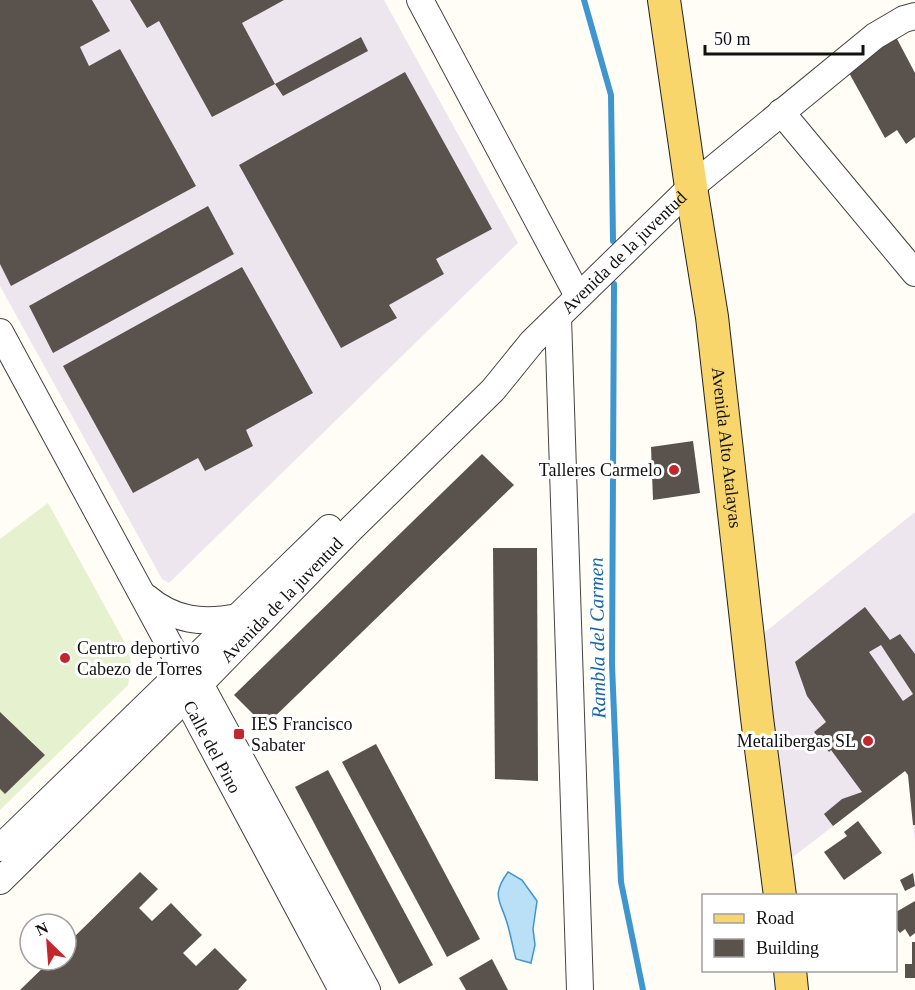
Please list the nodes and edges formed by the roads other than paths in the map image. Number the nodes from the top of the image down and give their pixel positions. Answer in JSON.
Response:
{"nodes":[{"id":1,"x":420,"y":0,"type":"edge"},
{"id":2,"x":664,"y":0,"type":"edge"},
{"id":3,"x":911,"y":15,"type":"edge"},
{"id":4,"x":781,"y":112,"type":"junction"},
{"id":5,"x":690,"y":187,"type":"junction"},
{"id":6,"x":915,"y":273,"type":"edge"},
{"id":7,"x":578,"y":296,"type":"junction"},
{"id":8,"x":558,"y":317,"type":"junction"},
{"id":9,"x":0,"y":332,"type":"edge"},
{"id":10,"x":532,"y":342,"type":"junction"},
{"id":11,"x":143,"y":595,"type":"junction"},
{"id":12,"x":238,"y":617,"type":"junction"},
{"id":13,"x":190,"y":684,"type":"junction"},
{"id":14,"x":0,"y":848,"type":"edge"},
{"id":15,"x":0,"y":881,"type":"edge"},
{"id":16,"x":780,"y":894,"type":"edge"},
{"id":17,"x":790,"y":972,"type":"edge"},
{"id":18,"x":342,"y":990,"type":"edge"},
{"id":19,"x":367,"y":990,"type":"edge"},
{"id":20,"x":580,"y":990,"type":"edge"},
{"id":21,"x":792,"y":990,"type":"edge"}],
"edges":[{"from":1,"to":7,"type":"street"},
{"from":2,"to":5,"type":"main road","name":"Avenida Alto Atalayas"},
{"from":3,"to":4,"type":"street","name":"Avenida de la juventud"},
{"from":4,"to":5,"type":"street","name":"Avenida de la juventud"},
{"from":4,"to":6,"type":"street"},
{"from":5,"to":7,"type":"street","name":"Avenida de la juventud"},
{"from":5,"to":16,"type":"main road","name":"Avenida Alto Atalayas"},
{"from":7,"to":8,"type":"street","name":"Avenida de la juventud"},
{"from":8,"to":10,"type":"street","name":"Avenida de la juventud"},
{"from":8,"to":20,"type":"street"},
{"from":9,"to":11,"type":"street"},
{"from":10,"to":12,"type":"street","name":"Avenida de la juventud"},
{"from":10,"to":13,"type":"street","name":"Avenida de la juventud"},
{"from":11,"to":12,"type":"street"},
{"from":11,"to":13,"type":"street"},
{"from":12,"to":13,"type":"street","name":"Avenida de la juventud"},
{"from":13,"to":14,"type":"street","name":"Avenida de la juventud"},
{"from":13,"to":15,"type":"street","name":"Avenida de la juventud"},
{"from":13,"to":18,"type":"street","name":"Calle del Pino"},
{"from":13,"to":19,"type":"street","name":"Calle del Pino"},
{"from":17,"to":21,"type":"main road"}]}
